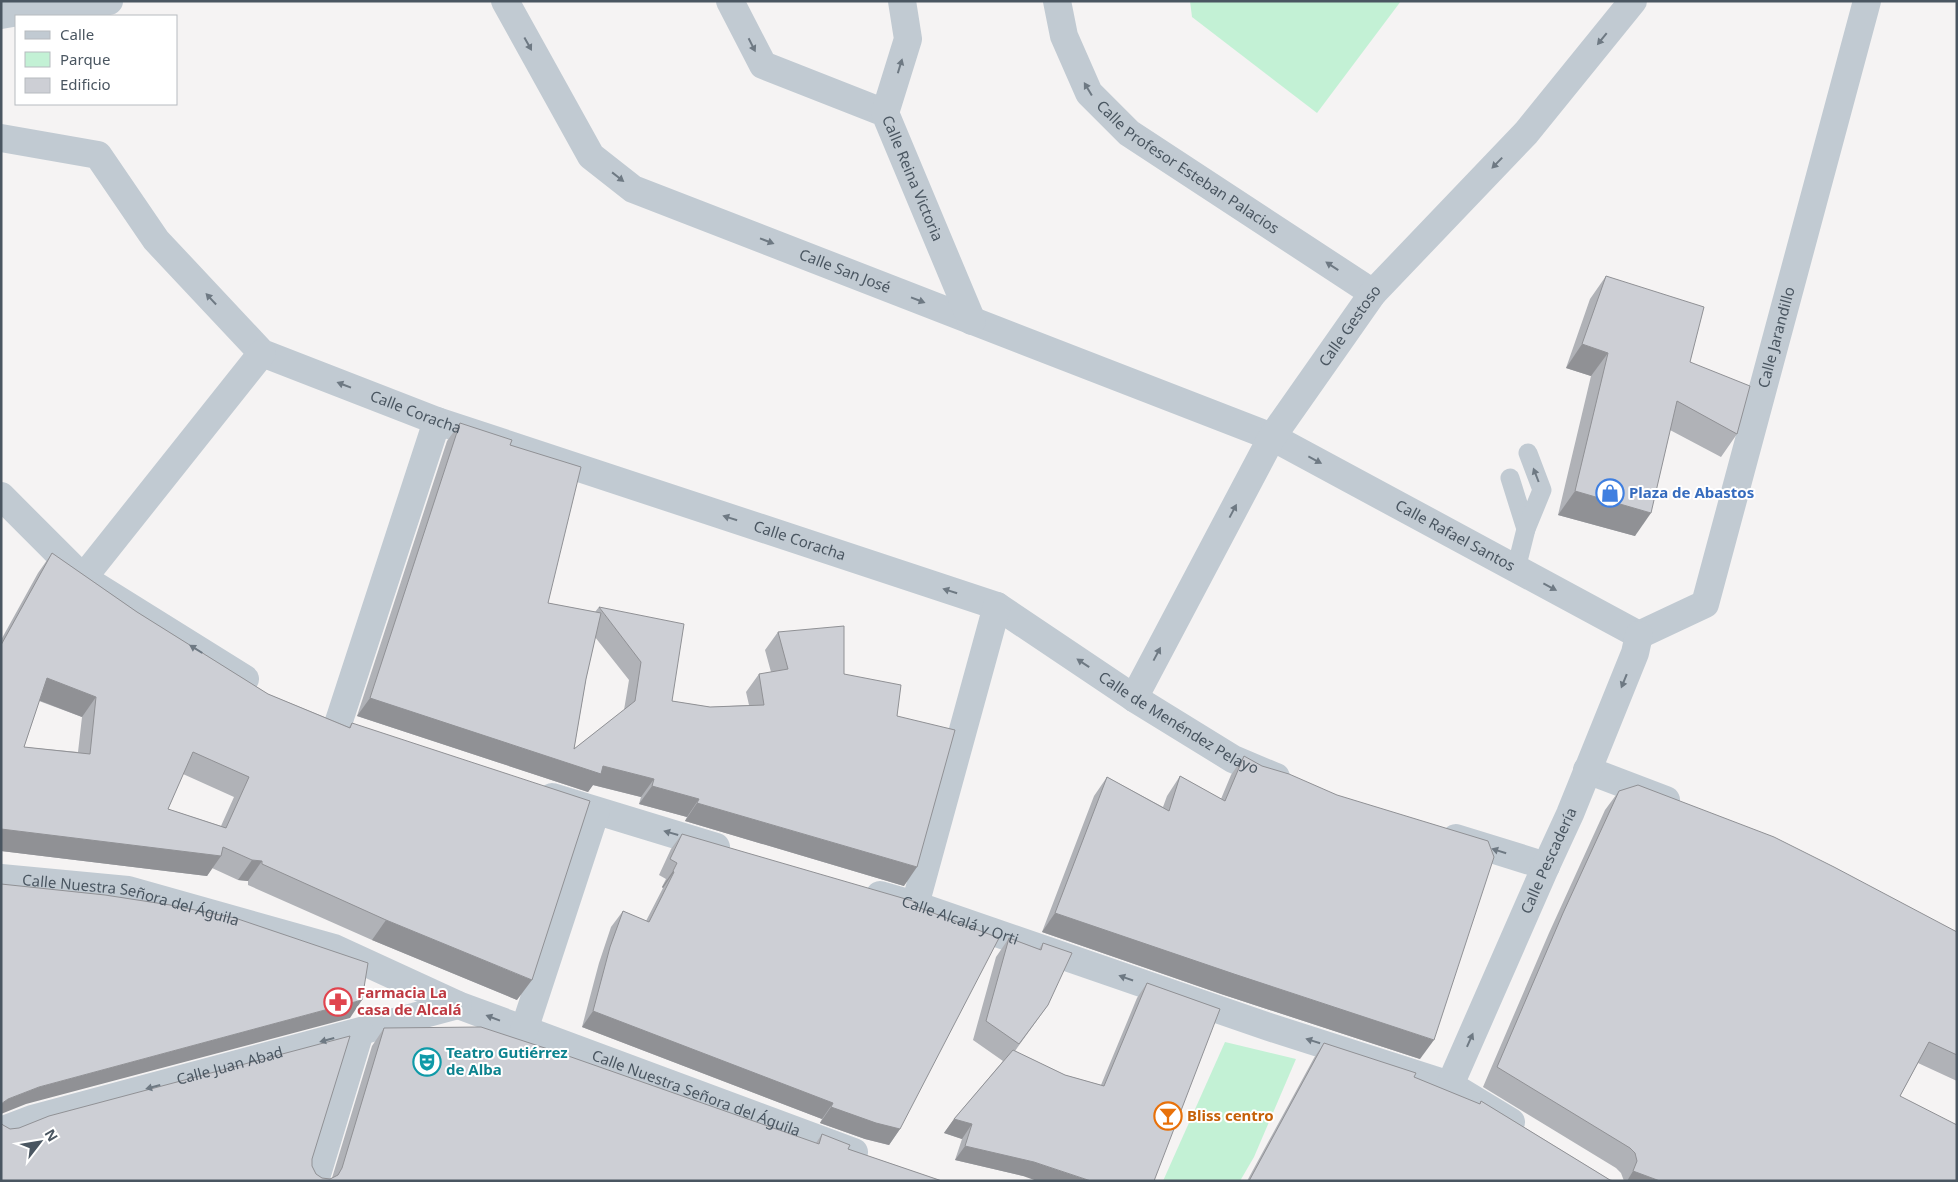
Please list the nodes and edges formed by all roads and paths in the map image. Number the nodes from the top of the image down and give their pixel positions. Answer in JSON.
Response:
{"nodes":[{"id":1,"x":109,"y":1,"type":"edge"},
{"id":2,"x":505,"y":1,"type":"edge"},
{"id":3,"x":730,"y":1,"type":"edge"},
{"id":4,"x":902,"y":1,"type":"edge"},
{"id":5,"x":1057,"y":1,"type":"edge"},
{"id":6,"x":1632,"y":1,"type":"edge"},
{"id":7,"x":1867,"y":1,"type":"edge"},
{"id":8,"x":44,"y":4,"type":"edge"},
{"id":9,"x":1,"y":16,"type":"edge"},
{"id":10,"x":885,"y":113,"type":"junction"},
{"id":11,"x":1,"y":138,"type":"edge"},
{"id":12,"x":1373,"y":293,"type":"junction"},
{"id":13,"x":972,"y":321,"type":"junction"},
{"id":14,"x":262,"y":353,"type":"junction"},
{"id":15,"x":437,"y":421,"type":"junction"},
{"id":16,"x":1272,"y":437,"type":"junction"},
{"id":17,"x":1528,"y":453,"type":"dead end"},
{"id":18,"x":1510,"y":478,"type":"dead end"},
{"id":19,"x":1,"y":496,"type":"edge"},
{"id":20,"x":1526,"y":529,"type":"junction"},
{"id":21,"x":1516,"y":569,"type":"junction"},
{"id":22,"x":83,"y":578,"type":"junction"},
{"id":23,"x":997,"y":606,"type":"junction"},
{"id":24,"x":1639,"y":635,"type":"junction"},
{"id":25,"x":268,"y":694,"type":"edge"},
{"id":26,"x":1134,"y":698,"type":"junction"},
{"id":27,"x":310,"y":718,"type":"edge"},
{"id":28,"x":337,"y":726,"type":"junction"},
{"id":29,"x":365,"y":736,"type":"edge"},
{"id":30,"x":1588,"y":770,"type":"junction"},
{"id":31,"x":1302,"y":788,"type":"edge"},
{"id":32,"x":531,"y":790,"type":"edge"},
{"id":33,"x":1688,"y":807,"type":"edge"},
{"id":34,"x":596,"y":811,"type":"junction"},
{"id":35,"x":1432,"y":831,"type":"edge"},
{"id":36,"x":737,"y":853,"type":"edge"},
{"id":37,"x":1546,"y":866,"type":"junction"},
{"id":38,"x":1,"y":878,"type":"edge"},
{"id":39,"x":858,"y":889,"type":"edge"},
{"id":40,"x":915,"y":905,"type":"junction"},
{"id":41,"x":458,"y":1005,"type":"junction"},
{"id":42,"x":524,"y":1030,"type":"junction"},
{"id":43,"x":360,"y":1032,"type":"junction"},
{"id":44,"x":1450,"y":1085,"type":"junction"},
{"id":45,"x":1,"y":1131,"type":"edge"},
{"id":46,"x":1533,"y":1135,"type":"edge"},
{"id":47,"x":877,"y":1160,"type":"edge"},
{"id":48,"x":315,"y":1181,"type":"edge"}],
"edges":[{"from":1,"to":8,"type":"street"},
{"from":2,"to":13,"type":"street","name":"Calle San José","one_way":true},
{"from":3,"to":10,"type":"street","name":"Calle Reina Victoria","one_way":true},
{"from":10,"to":4,"type":"street","one_way":true},
{"from":12,"to":5,"type":"street","name":"Calle Profesor Esteban Palacios","one_way":true},
{"from":6,"to":12,"type":"street","name":"Calle Gestoso","one_way":true},
{"from":7,"to":24,"type":"street","name":"Calle Jarandillo"},
{"from":8,"to":9,"type":"street"},
{"from":10,"to":13,"type":"street","name":"Calle Reina Victoria"},
{"from":14,"to":11,"type":"street","name":"Calle Coracha","one_way":true},
{"from":12,"to":16,"type":"street","name":"Calle Gestoso"},
{"from":13,"to":16,"type":"street","name":"Calle San José"},
{"from":15,"to":14,"type":"street","name":"Calle Coracha","one_way":true},
{"from":14,"to":22,"type":"street"},
{"from":23,"to":15,"type":"street","name":"Calle Coracha","one_way":true},
{"from":15,"to":28,"type":"street"},
{"from":16,"to":21,"type":"street","name":"Calle Rafael Santos","one_way":true},
{"from":26,"to":16,"type":"street","name":"Calle Gestoso","one_way":true},
{"from":20,"to":17,"type":"lane","one_way":true},
{"from":18,"to":20,"type":"lane"},
{"from":19,"to":22,"type":"street"},
{"from":20,"to":21,"type":"lane"},
{"from":21,"to":24,"type":"street","name":"Calle Rafael Santos","one_way":true},
{"from":25,"to":22,"type":"street","one_way":true},
{"from":26,"to":23,"type":"street","name":"Calle de Menéndez Pelayo","one_way":true},
{"from":23,"to":40,"type":"street"},
{"from":24,"to":30,"type":"street","name":"Calle Pescadería","one_way":true},
{"from":26,"to":31,"type":"street","name":"Calle de Menéndez Pelayo"},
{"from":27,"to":28,"type":"street"},
{"from":28,"to":29,"type":"street"},
{"from":30,"to":33,"type":"street"},
{"from":30,"to":37,"type":"street","name":"Calle Pescadería"},
{"from":32,"to":34,"type":"street"},
{"from":36,"to":34,"type":"street","one_way":true},
{"from":34,"to":42,"type":"street"},
{"from":37,"to":35,"type":"street","one_way":true},
{"from":44,"to":37,"type":"street","name":"Calle Pescadería","one_way":true},
{"from":38,"to":41,"type":"street","name":"Calle Nuestra Señora del Águila"},
{"from":39,"to":40,"type":"street","name":"Calle Alcalá y Orti"},
{"from":44,"to":40,"type":"street","name":"Calle Alcalá y Orti","one_way":true},
{"from":42,"to":41,"type":"street","name":"Calle Nuestra Señora del Águila","one_way":true},
{"from":41,"to":43,"type":"street","name":"Calle Juan Abad"},
{"from":42,"to":47,"type":"street","name":"Calle Nuestra Señora del Águila"},
{"from":43,"to":45,"type":"street","name":"Calle Juan Abad","one_way":true},
{"from":43,"to":48,"type":"street"},
{"from":44,"to":46,"type":"street","name":"Calle Alcalá y Orti"}]}
